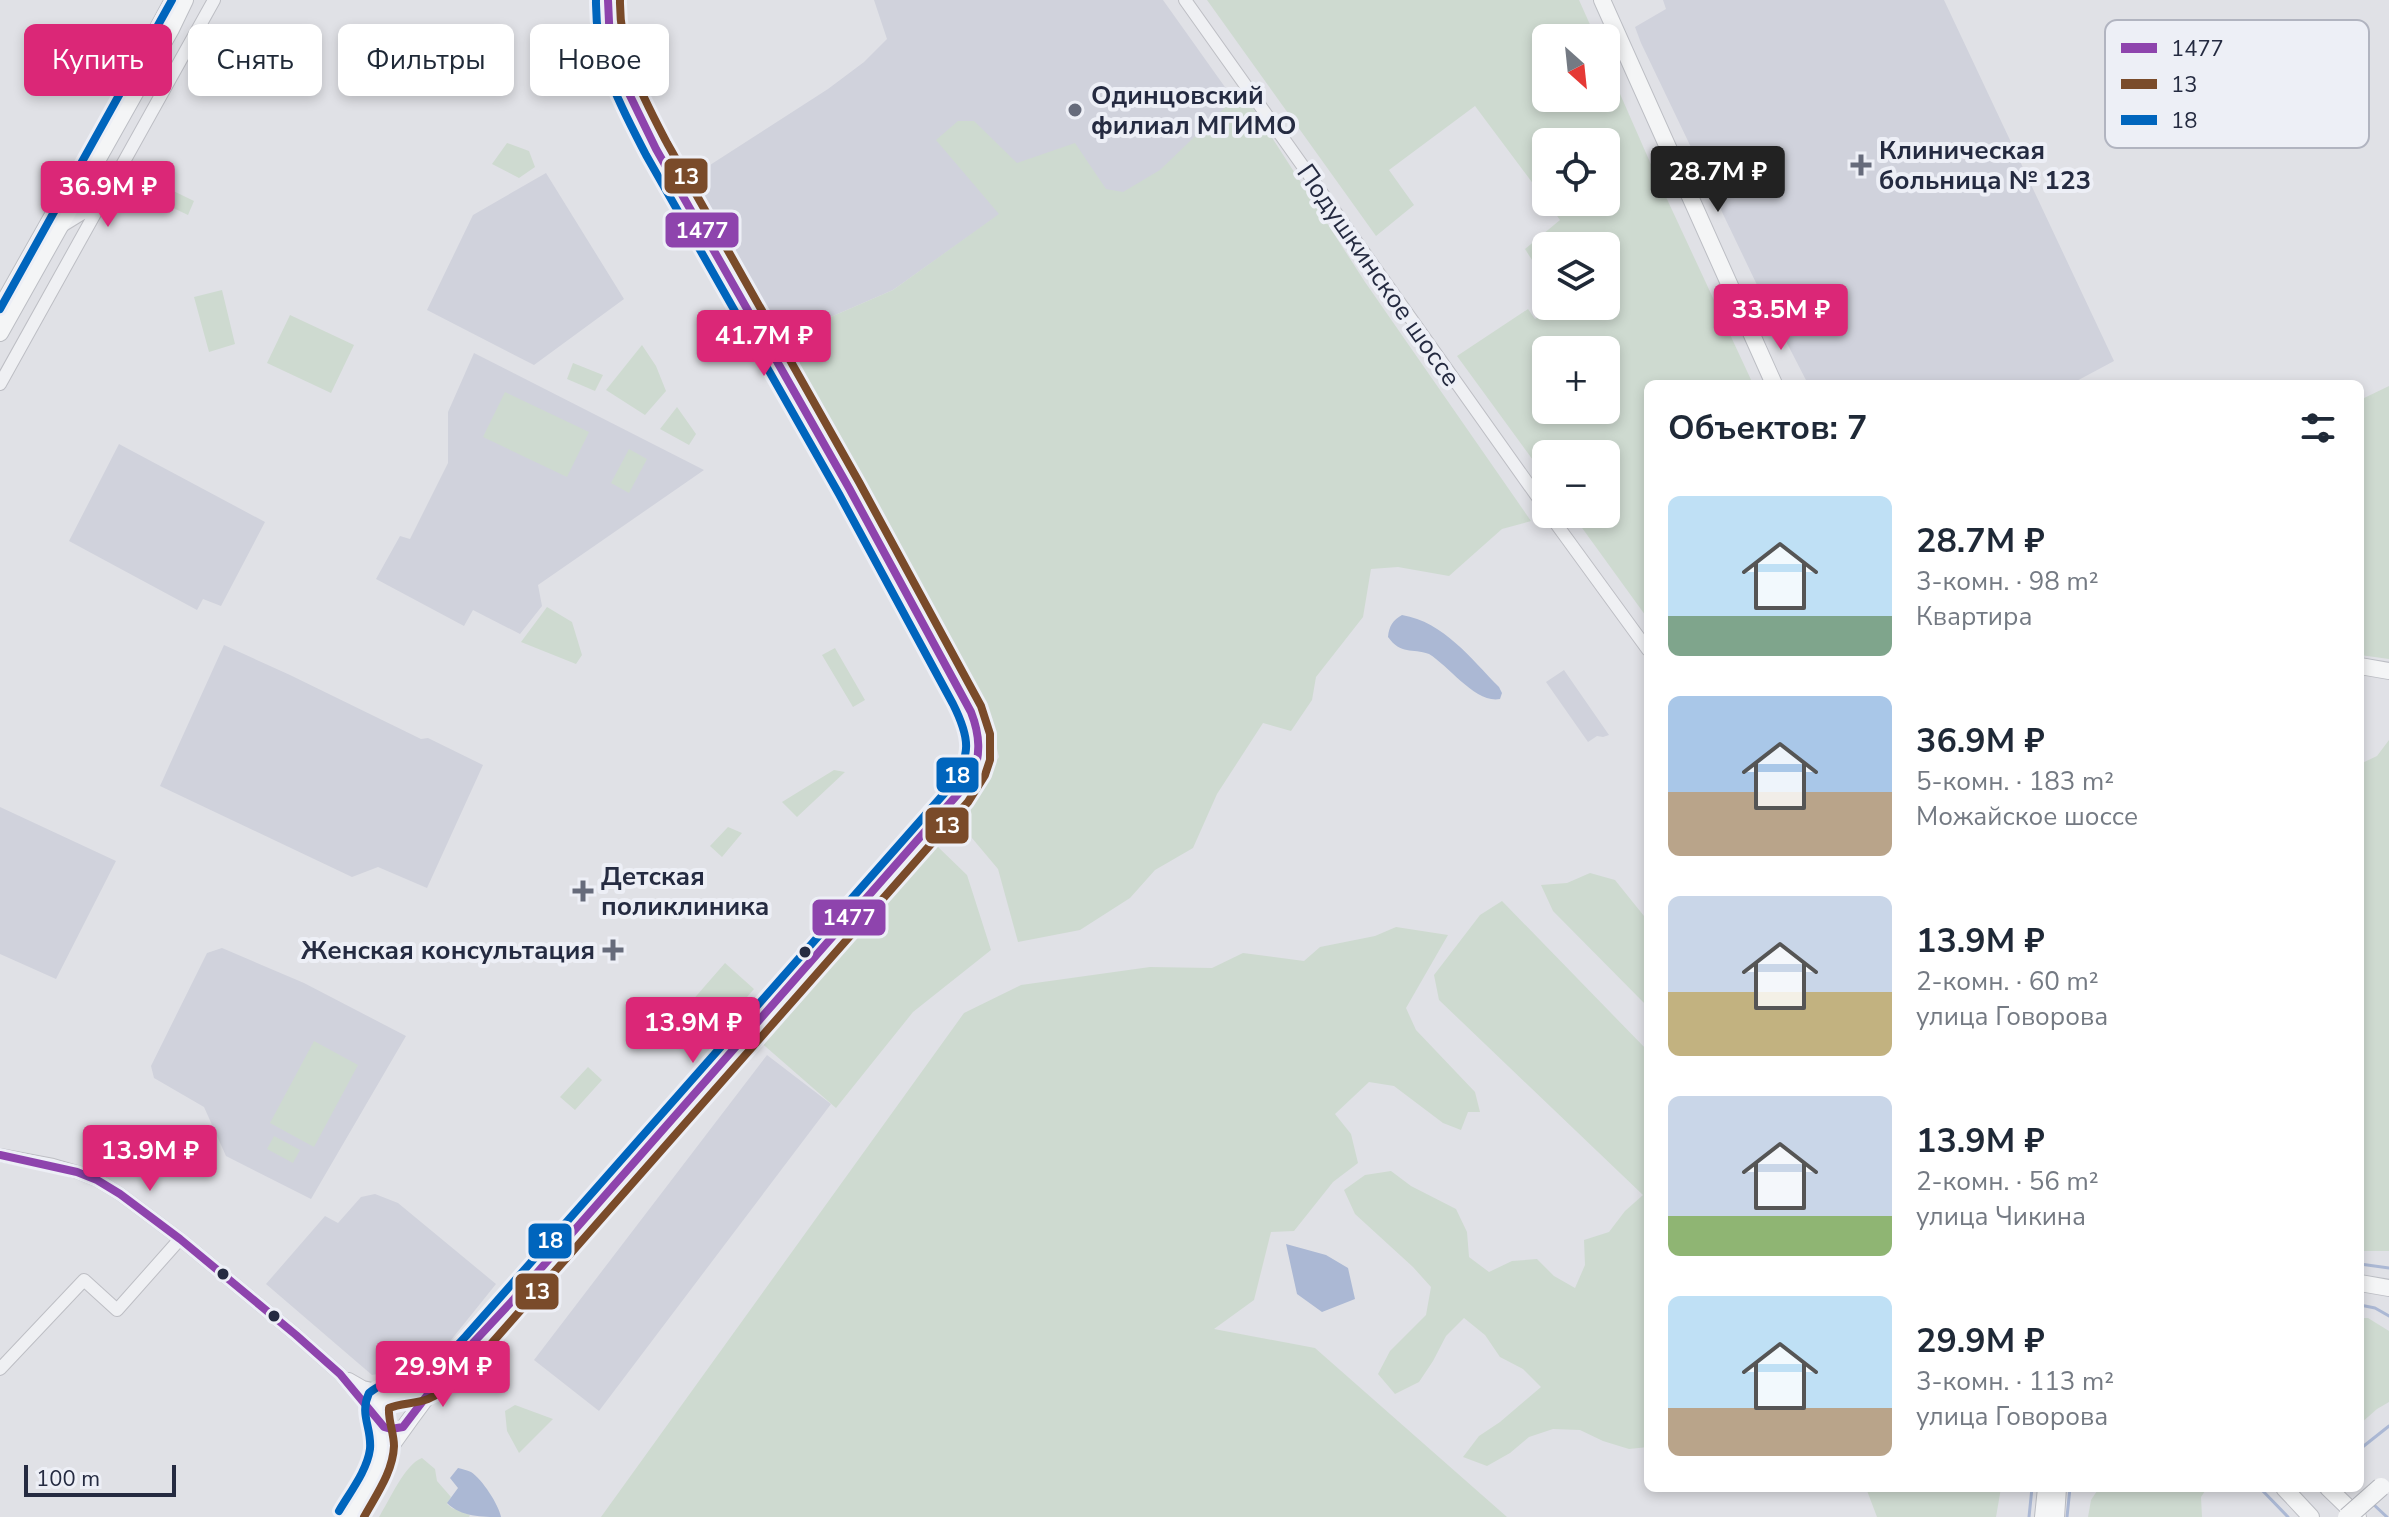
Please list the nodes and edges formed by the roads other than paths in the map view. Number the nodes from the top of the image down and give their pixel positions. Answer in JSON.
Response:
{"nodes":[{"id":1,"x":173,"y":0,"type":"edge"},
{"id":2,"x":185,"y":0,"type":"edge"},
{"id":3,"x":214,"y":0,"type":"edge"},
{"id":4,"x":608,"y":0,"type":"edge"},
{"id":5,"x":1185,"y":0,"type":"edge"},
{"id":6,"x":1602,"y":0,"type":"edge"},
{"id":7,"x":104,"y":200,"type":"junction"},
{"id":8,"x":59,"y":227,"type":"junction"},
{"id":9,"x":0,"y":309,"type":"edge"},
{"id":10,"x":0,"y":333,"type":"edge"},
{"id":11,"x":1772,"y":380,"type":"edge"},
{"id":12,"x":0,"y":384,"type":"edge"},
{"id":13,"x":1532,"y":489,"type":"edge"},
{"id":14,"x":1560,"y":528,"type":"edge"},
{"id":15,"x":1644,"y":644,"type":"edge"},
{"id":16,"x":2364,"y":667,"type":"edge"},
{"id":17,"x":2389,"y":671,"type":"edge"},
{"id":18,"x":0,"y":1155,"type":"edge"},
{"id":19,"x":180,"y":1239,"type":"junction"},
{"id":20,"x":2364,"y":1284,"type":"edge"},
{"id":21,"x":2389,"y":1288,"type":"edge"},
{"id":22,"x":0,"y":1369,"type":"edge"},
{"id":23,"x":340,"y":1374,"type":"junction"},
{"id":24,"x":442,"y":1376,"type":"junction"},
{"id":25,"x":394,"y":1393,"type":"junction"},
{"id":26,"x":378,"y":1420,"type":"junction"},
{"id":27,"x":409,"y":1421,"type":"junction"},
{"id":28,"x":378,"y":1464,"type":"junction"},
{"id":29,"x":2381,"y":1487,"type":"dead end"},
{"id":30,"x":2046,"y":1492,"type":"edge"},
{"id":31,"x":2058,"y":1492,"type":"edge"},
{"id":32,"x":2288,"y":1492,"type":"edge"},
{"id":33,"x":2332,"y":1492,"type":"edge"},
{"id":34,"x":350,"y":1517,"type":"edge"},
{"id":35,"x":2043,"y":1517,"type":"edge"},
{"id":36,"x":2056,"y":1517,"type":"edge"},
{"id":37,"x":2311,"y":1517,"type":"edge"},
{"id":38,"x":2347,"y":1517,"type":"edge"},
{"id":39,"x":2358,"y":1517,"type":"edge"}],
"edges":[{"from":1,"to":9,"type":"main road"},
{"from":2,"to":8,"type":"main road"},
{"from":3,"to":7,"type":"street"},
{"from":4,"to":24,"type":"main road"},
{"from":5,"to":13,"type":"street","name":"Подушкинское шоссе"},
{"from":6,"to":11,"type":"main road"},
{"from":7,"to":8,"type":"street"},
{"from":7,"to":12,"type":"street"},
{"from":8,"to":10,"type":"main road"},
{"from":14,"to":15,"type":"street","name":"Подушкинское шоссе"},
{"from":16,"to":17,"type":"main road"},
{"from":18,"to":19,"type":"street"},
{"from":19,"to":22,"type":"street"},
{"from":19,"to":23,"type":"street"},
{"from":20,"to":21,"type":"main road"},
{"from":23,"to":25,"type":"street"},
{"from":23,"to":26,"type":"street"},
{"from":24,"to":25,"type":"main road"},
{"from":24,"to":27,"type":"main road"},
{"from":25,"to":26,"type":"main road"},
{"from":25,"to":27,"type":"main road"},
{"from":26,"to":27,"type":"main road"},
{"from":26,"to":28,"type":"main road"},
{"from":27,"to":28,"type":"main road"},
{"from":28,"to":34,"type":"main road"},
{"from":29,"to":38,"type":"highway","bridge":true},
{"from":30,"to":35,"type":"main road"},
{"from":31,"to":36,"type":"main road"},
{"from":32,"to":37,"type":"main road"},
{"from":33,"to":39,"type":"main road"}]}
